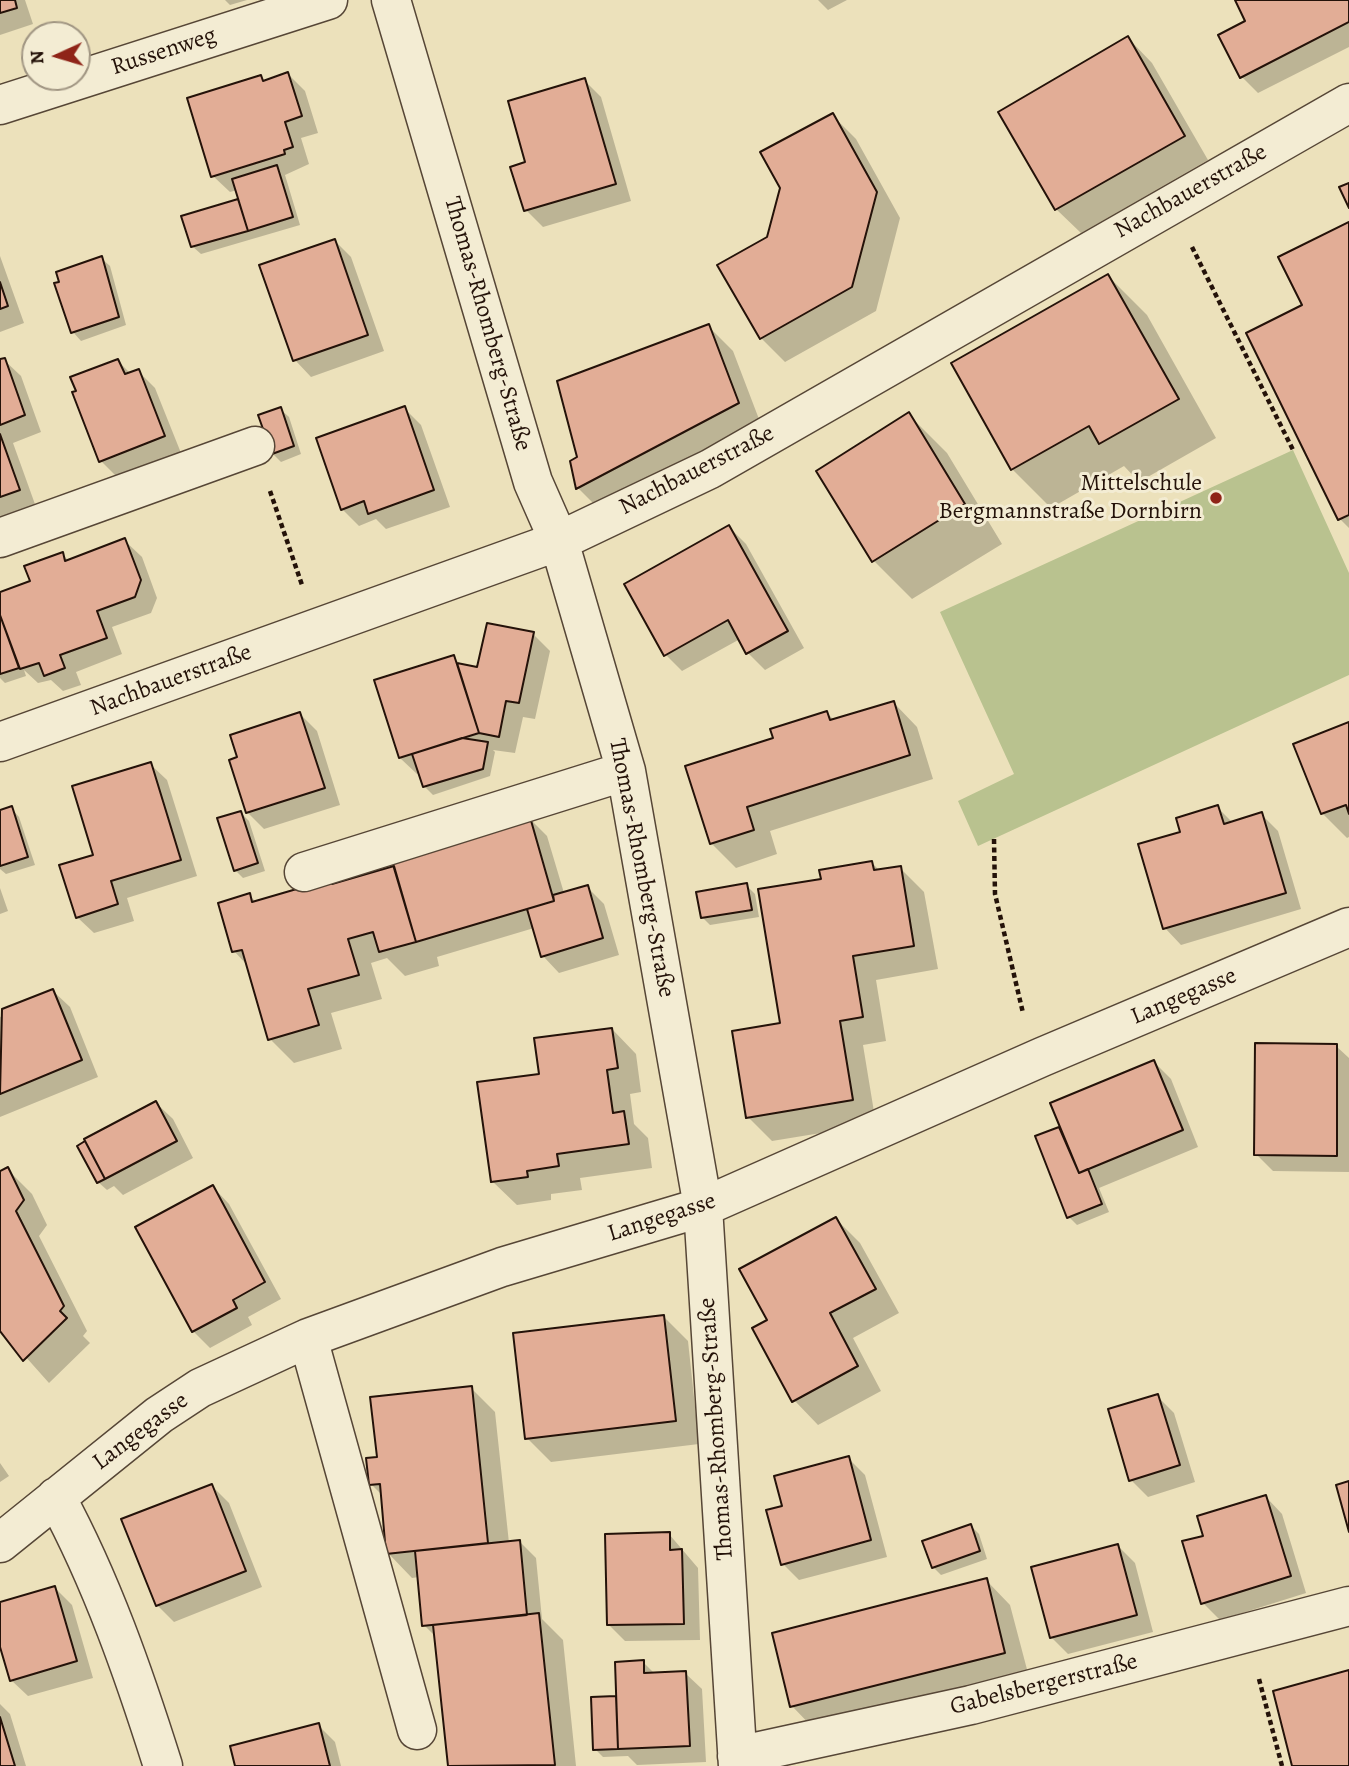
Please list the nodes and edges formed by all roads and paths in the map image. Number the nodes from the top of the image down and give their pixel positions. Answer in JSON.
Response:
{"nodes":[{"id":1,"x":328,"y":0,"type":"edge"},
{"id":2,"x":391,"y":0,"type":"edge"},
{"id":3,"x":1349,"y":103,"type":"edge"},
{"id":4,"x":0,"y":105,"type":"edge"},
{"id":5,"x":1170,"y":204,"type":"junction"},
{"id":6,"x":255,"y":446,"type":"joint"},
{"id":7,"x":1293,"y":450,"type":"dead end"},
{"id":8,"x":0,"y":538,"type":"edge"},
{"id":9,"x":559,"y":541,"type":"junction"},
{"id":10,"x":316,"y":629,"type":"junction"},
{"id":11,"x":0,"y":742,"type":"edge"},
{"id":12,"x":626,"y":771,"type":"junction"},
{"id":13,"x":994,"y":839,"type":"dead end"},
{"id":14,"x":304,"y":872,"type":"dead end"},
{"id":15,"x":1349,"y":927,"type":"edge"},
{"id":16,"x":1042,"y":1057,"type":"junction"},
{"id":17,"x":703,"y":1208,"type":"junction"},
{"id":18,"x":308,"y":1338,"type":"junction"},
{"id":19,"x":57,"y":1497,"type":"junction"},
{"id":20,"x":0,"y":1543,"type":"edge"},
{"id":21,"x":1349,"y":1606,"type":"edge"},
{"id":22,"x":1247,"y":1634,"type":"junction"},
{"id":23,"x":417,"y":1730,"type":"dead end"},
{"id":24,"x":738,"y":1761,"type":"edge"},
{"id":25,"x":163,"y":1766,"type":"edge"},
{"id":26,"x":1282,"y":1766,"type":"edge"}],
"edges":[{"from":1,"to":4,"type":"street","name":"Russenweg"},
{"from":2,"to":9,"type":"street","name":"Thomas-Rhomberg-Straße"},
{"from":3,"to":5,"type":"street","name":"Nachbauerstraße"},
{"from":5,"to":7,"type":"path"},
{"from":5,"to":9,"type":"street","name":"Nachbauerstraße"},
{"from":6,"to":8,"type":"street"},
{"from":6,"to":10,"type":"path"},
{"from":9,"to":10,"type":"street","name":"Nachbauerstraße"},
{"from":9,"to":12,"type":"street","name":"Thomas-Rhomberg-Straße"},
{"from":10,"to":11,"type":"street","name":"Nachbauerstraße"},
{"from":12,"to":14,"type":"street"},
{"from":12,"to":17,"type":"street","name":"Thomas-Rhomberg-Straße"},
{"from":13,"to":16,"type":"path"},
{"from":15,"to":16,"type":"street","name":"Langegasse"},
{"from":16,"to":17,"type":"street","name":"Langegasse"},
{"from":17,"to":18,"type":"street","name":"Langegasse"},
{"from":17,"to":24,"type":"street","name":"Thomas-Rhomberg-Straße"},
{"from":18,"to":19,"type":"street","name":"Langegasse"},
{"from":18,"to":23,"type":"street"},
{"from":19,"to":20,"type":"street","name":"Langegasse"},
{"from":19,"to":25,"type":"street"},
{"from":21,"to":22,"type":"street","name":"Gabelsbergerstraße"},
{"from":22,"to":24,"type":"street","name":"Gabelsbergerstraße"},
{"from":22,"to":26,"type":"path"}]}
